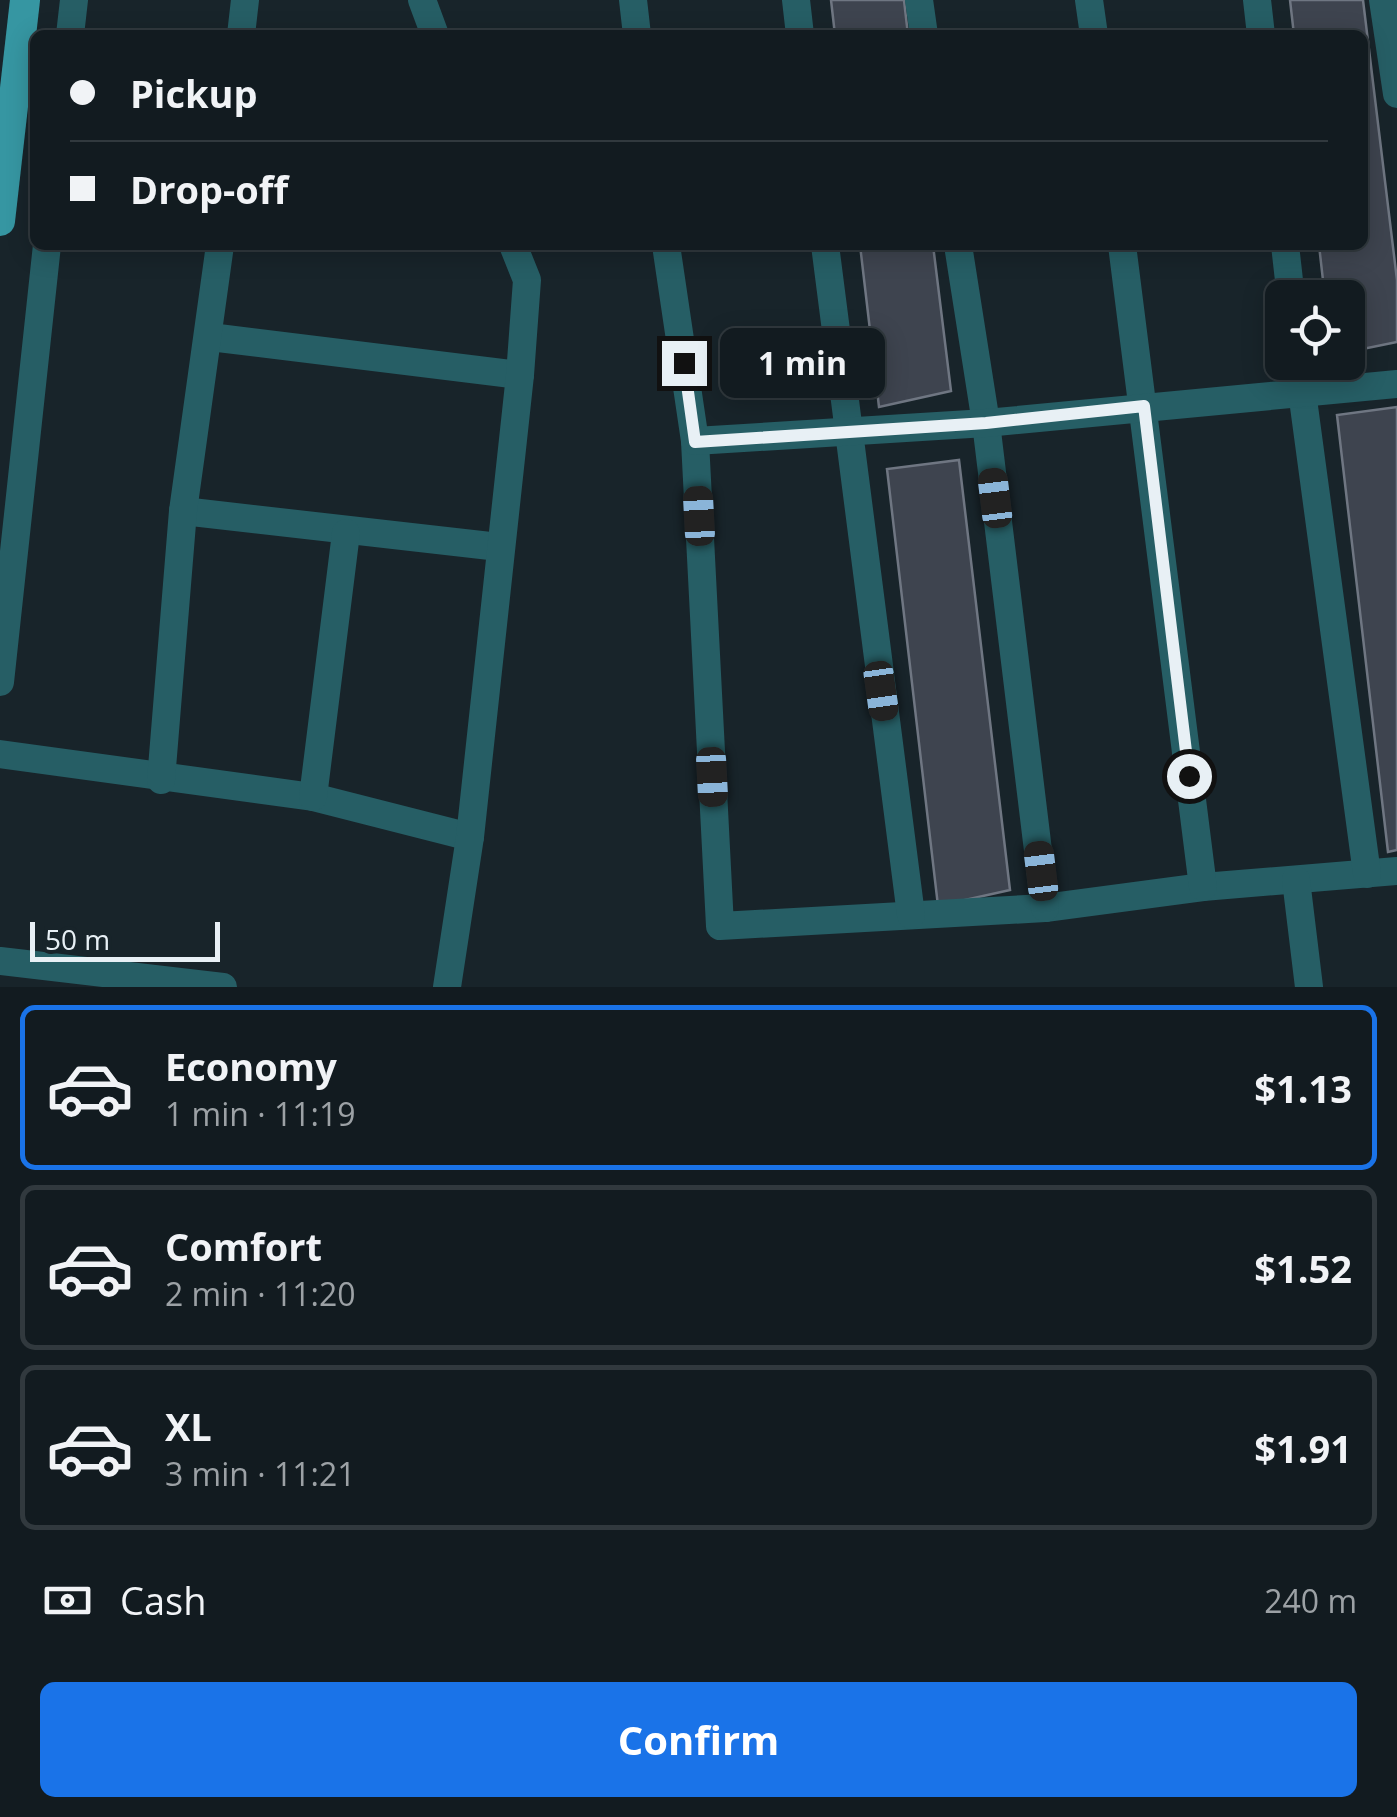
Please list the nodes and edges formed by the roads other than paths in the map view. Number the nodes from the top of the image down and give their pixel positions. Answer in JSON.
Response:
{"nodes":[{"id":1,"x":25,"y":0,"type":"edge"},
{"id":2,"x":74,"y":0,"type":"edge"},
{"id":3,"x":244,"y":0,"type":"edge"},
{"id":4,"x":422,"y":0,"type":"edge"},
{"id":5,"x":634,"y":0,"type":"edge"},
{"id":6,"x":796,"y":0,"type":"edge"},
{"id":7,"x":919,"y":0,"type":"edge"},
{"id":8,"x":1089,"y":0,"type":"edge"},
{"id":9,"x":1257,"y":0,"type":"edge"},
{"id":10,"x":1383,"y":0,"type":"edge"},
{"id":11,"x":71,"y":30,"type":"edge"},
{"id":12,"x":241,"y":30,"type":"edge"},
{"id":13,"x":433,"y":30,"type":"edge"},
{"id":14,"x":637,"y":30,"type":"edge"},
{"id":15,"x":799,"y":30,"type":"edge"},
{"id":16,"x":923,"y":30,"type":"edge"},
{"id":17,"x":1093,"y":30,"type":"edge"},
{"id":18,"x":1260,"y":30,"type":"edge"},
{"id":19,"x":1397,"y":94,"type":"edge"},
{"id":20,"x":0,"y":221,"type":"edge"},
{"id":21,"x":46,"y":250,"type":"edge"},
{"id":22,"x":219,"y":250,"type":"edge"},
{"id":23,"x":516,"y":250,"type":"edge"},
{"id":24,"x":667,"y":250,"type":"edge"},
{"id":25,"x":826,"y":250,"type":"edge"},
{"id":26,"x":959,"y":250,"type":"edge"},
{"id":27,"x":1123,"y":250,"type":"edge"},
{"id":28,"x":1285,"y":250,"type":"edge"},
{"id":29,"x":1288,"y":280,"type":"edge"},
{"id":30,"x":210,"y":337,"type":"junction"},
{"id":31,"x":520,"y":374,"type":"junction"},
{"id":32,"x":1300,"y":380,"type":"edge"},
{"id":33,"x":1397,"y":384,"type":"edge"},
{"id":34,"x":1301,"y":392,"type":"junction"},
{"id":35,"x":1144,"y":406,"type":"junction"},
{"id":36,"x":986,"y":423,"type":"junction"},
{"id":37,"x":847,"y":430,"type":"junction"},
{"id":38,"x":695,"y":442,"type":"junction"},
{"id":39,"x":183,"y":511,"type":"junction"},
{"id":40,"x":346,"y":533,"type":"junction"},
{"id":41,"x":499,"y":547,"type":"junction"},
{"id":42,"x":0,"y":682,"type":"edge"},
{"id":43,"x":0,"y":754,"type":"edge"},
{"id":44,"x":161,"y":780,"type":"junction"},
{"id":45,"x":313,"y":798,"type":"junction"},
{"id":46,"x":470,"y":837,"type":"junction"},
{"id":47,"x":1397,"y":871,"type":"edge"},
{"id":48,"x":1367,"y":874,"type":"junction"},
{"id":49,"x":1296,"y":880,"type":"junction"},
{"id":50,"x":1203,"y":887,"type":"junction"},
{"id":51,"x":1045,"y":908,"type":"junction"},
{"id":52,"x":911,"y":915,"type":"junction"},
{"id":53,"x":0,"y":960,"type":"edge"},
{"id":54,"x":135,"y":982,"type":"edge"},
{"id":55,"x":224,"y":987,"type":"edge"},
{"id":56,"x":447,"y":987,"type":"edge"},
{"id":57,"x":1309,"y":987,"type":"edge"}],
"edges":[{"from":1,"to":20,"type":"main road"},
{"from":2,"to":11,"type":"street"},
{"from":3,"to":12,"type":"street"},
{"from":4,"to":13,"type":"street"},
{"from":5,"to":14,"type":"street"},
{"from":6,"to":15,"type":"street"},
{"from":7,"to":16,"type":"street"},
{"from":8,"to":17,"type":"street"},
{"from":9,"to":18,"type":"street"},
{"from":10,"to":19,"type":"street"},
{"from":21,"to":42,"type":"street"},
{"from":22,"to":30,"type":"street"},
{"from":23,"to":31,"type":"street"},
{"from":24,"to":38,"type":"street"},
{"from":25,"to":37,"type":"street"},
{"from":26,"to":36,"type":"street"},
{"from":27,"to":35,"type":"street"},
{"from":28,"to":29,"type":"street"},
{"from":30,"to":31,"type":"street"},
{"from":30,"to":39,"type":"street"},
{"from":31,"to":41,"type":"street"},
{"from":32,"to":34,"type":"street"},
{"from":33,"to":34,"type":"street"},
{"from":34,"to":35,"type":"street"},
{"from":34,"to":48,"type":"street"},
{"from":35,"to":36,"type":"street"},
{"from":35,"to":50,"type":"street"},
{"from":36,"to":37,"type":"street"},
{"from":36,"to":51,"type":"street"},
{"from":37,"to":38,"type":"street"},
{"from":37,"to":52,"type":"street"},
{"from":38,"to":52,"type":"street"},
{"from":39,"to":40,"type":"street"},
{"from":39,"to":44,"type":"street"},
{"from":40,"to":41,"type":"street"},
{"from":40,"to":45,"type":"street"},
{"from":41,"to":46,"type":"street"},
{"from":43,"to":44,"type":"street"},
{"from":44,"to":45,"type":"street"},
{"from":45,"to":46,"type":"street"},
{"from":46,"to":56,"type":"street"},
{"from":47,"to":48,"type":"street"},
{"from":48,"to":49,"type":"street"},
{"from":49,"to":50,"type":"street"},
{"from":49,"to":57,"type":"street"},
{"from":50,"to":51,"type":"street"},
{"from":51,"to":52,"type":"street"},
{"from":53,"to":54,"type":"street"},
{"from":54,"to":55,"type":"street"}]}
